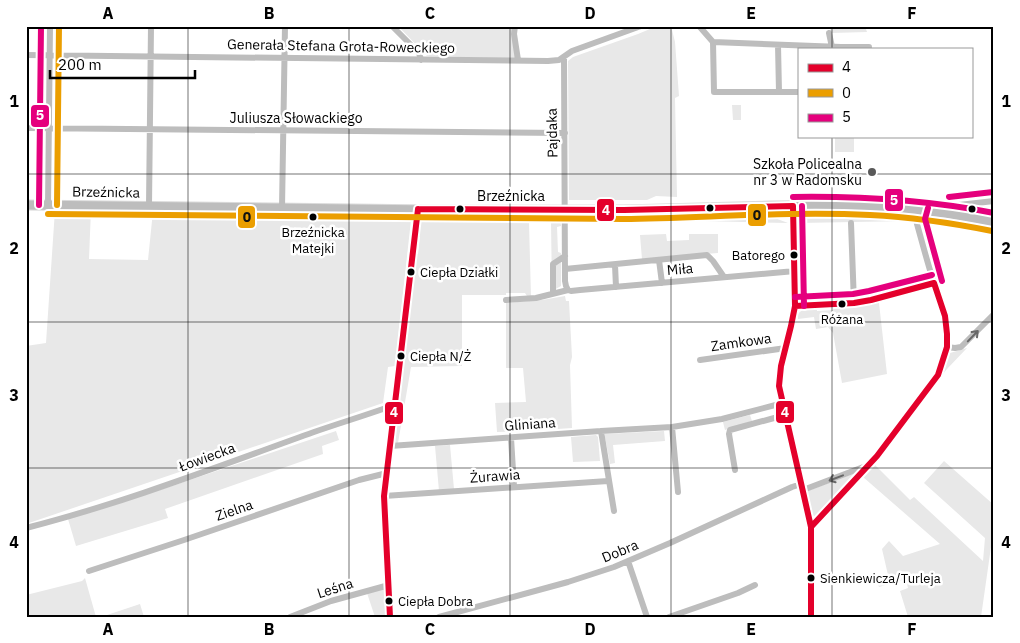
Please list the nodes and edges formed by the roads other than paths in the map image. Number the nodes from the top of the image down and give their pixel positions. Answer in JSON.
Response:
{"nodes":[{"id":1,"x":50,"y":26,"type":"edge"},
{"id":2,"x":151,"y":26,"type":"edge"},
{"id":3,"x":285,"y":26,"type":"edge"},
{"id":4,"x":392,"y":26,"type":"edge"},
{"id":5,"x":515,"y":26,"type":"edge"},
{"id":6,"x":641,"y":26,"type":"edge"},
{"id":7,"x":699,"y":26,"type":"edge"},
{"id":8,"x":829,"y":33,"type":"dead end"},
{"id":9,"x":713,"y":42,"type":"junction"},
{"id":10,"x":778,"y":45,"type":"junction"},
{"id":11,"x":832,"y":47,"type":"junction"},
{"id":12,"x":868,"y":47,"type":"dead end"},
{"id":13,"x":841,"y":48,"type":"edge"},
{"id":14,"x":26,"y":55,"type":"edge"},
{"id":15,"x":49,"y":56,"type":"junction"},
{"id":16,"x":151,"y":57,"type":"junction"},
{"id":17,"x":564,"y":57,"type":"junction"},
{"id":18,"x":284,"y":58,"type":"junction"},
{"id":19,"x":421,"y":60,"type":"junction"},
{"id":20,"x":518,"y":60,"type":"junction"},
{"id":21,"x":779,"y":92,"type":"junction"},
{"id":22,"x":798,"y":92,"type":"edge"},
{"id":23,"x":26,"y":128,"type":"edge"},
{"id":24,"x":49,"y":128,"type":"junction"},
{"id":25,"x":150,"y":129,"type":"junction"},
{"id":26,"x":284,"y":130,"type":"junction"},
{"id":27,"x":565,"y":133,"type":"junction"},
{"id":28,"x":994,"y":201,"type":"edge"},
{"id":29,"x":26,"y":205,"type":"edge"},
{"id":30,"x":48,"y":205,"type":"junction"},
{"id":31,"x":149,"y":206,"type":"junction"},
{"id":32,"x":793,"y":206,"type":"junction"},
{"id":33,"x":282,"y":208,"type":"junction"},
{"id":34,"x":418,"y":209,"type":"junction"},
{"id":35,"x":565,"y":209,"type":"junction"},
{"id":36,"x":994,"y":222,"type":"edge"},
{"id":37,"x":851,"y":223,"type":"dead end"},
{"id":38,"x":565,"y":256,"type":"junction"},
{"id":39,"x":659,"y":260,"type":"junction"},
{"id":40,"x":615,"y":265,"type":"junction"},
{"id":41,"x":565,"y":269,"type":"junction"},
{"id":42,"x":795,"y":270,"type":"junction"},
{"id":43,"x":724,"y":277,"type":"junction"},
{"id":44,"x":662,"y":283,"type":"junction"},
{"id":45,"x":934,"y":283,"type":"junction"},
{"id":46,"x":616,"y":287,"type":"junction"},
{"id":47,"x":568,"y":290,"type":"junction"},
{"id":48,"x":553,"y":294,"type":"junction"},
{"id":49,"x":506,"y":300,"type":"dead end"},
{"id":50,"x":854,"y":303,"type":"junction"},
{"id":51,"x":795,"y":306,"type":"junction"},
{"id":52,"x":994,"y":314,"type":"edge"},
{"id":53,"x":947,"y":347,"type":"junction"},
{"id":54,"x":786,"y":348,"type":"junction"},
{"id":55,"x":700,"y":360,"type":"dead end"},
{"id":56,"x":782,"y":403,"type":"junction"},
{"id":57,"x":395,"y":408,"type":"junction"},
{"id":58,"x":785,"y":415,"type":"junction"},
{"id":59,"x":672,"y":428,"type":"junction"},
{"id":60,"x":601,"y":431,"type":"junction"},
{"id":61,"x":511,"y":438,"type":"junction"},
{"id":62,"x":390,"y":446,"type":"junction"},
{"id":63,"x":869,"y":465,"type":"junction"},
{"id":64,"x":735,"y":470,"type":"dead end"},
{"id":65,"x":387,"y":473,"type":"junction"},
{"id":66,"x":608,"y":481,"type":"junction"},
{"id":67,"x":514,"y":487,"type":"junction"},
{"id":68,"x":802,"y":487,"type":"junction"},
{"id":69,"x":678,"y":492,"type":"dead end"},
{"id":70,"x":384,"y":496,"type":"junction"},
{"id":71,"x":614,"y":511,"type":"dead end"},
{"id":72,"x":811,"y":527,"type":"junction"},
{"id":73,"x":26,"y":528,"type":"edge"},
{"id":74,"x":628,"y":561,"type":"junction"},
{"id":75,"x":89,"y":571,"type":"dead end"},
{"id":76,"x":389,"y":585,"type":"junction"},
{"id":77,"x":755,"y":585,"type":"dead end"},
{"id":78,"x":290,"y":617,"type":"edge"},
{"id":79,"x":390,"y":617,"type":"edge"},
{"id":80,"x":439,"y":617,"type":"edge"},
{"id":81,"x":647,"y":617,"type":"edge"},
{"id":82,"x":669,"y":617,"type":"edge"},
{"id":83,"x":810,"y":617,"type":"edge"}],
"edges":[{"from":1,"to":15,"type":"street"},
{"from":2,"to":16,"type":"street"},
{"from":3,"to":18,"type":"street"},
{"from":4,"to":19,"type":"street"},
{"from":5,"to":20,"type":"street"},
{"from":6,"to":17,"type":"street","name":"Generała Stefana Grota-Roweckiego"},
{"from":7,"to":9,"type":"street"},
{"from":8,"to":11,"type":"street"},
{"from":9,"to":10,"type":"street"},
{"from":9,"to":21,"type":"street"},
{"from":10,"to":11,"type":"street"},
{"from":10,"to":21,"type":"street"},
{"from":11,"to":13,"type":"street"},
{"from":12,"to":13,"type":"street"},
{"from":14,"to":15,"type":"street","name":"Generała Stefana Grota-Roweckiego"},
{"from":15,"to":16,"type":"street","name":"Generała Stefana Grota-Roweckiego"},
{"from":15,"to":24,"type":"street"},
{"from":16,"to":18,"type":"street","name":"Generała Stefana Grota-Roweckiego"},
{"from":16,"to":25,"type":"street"},
{"from":17,"to":20,"type":"street","name":"Generała Stefana Grota-Roweckiego"},
{"from":17,"to":27,"type":"street","name":"Pajdaka"},
{"from":18,"to":19,"type":"street","name":"Generała Stefana Grota-Roweckiego"},
{"from":18,"to":26,"type":"street"},
{"from":19,"to":20,"type":"street","name":"Generała Stefana Grota-Roweckiego"},
{"from":21,"to":22,"type":"street"},
{"from":23,"to":24,"type":"street","name":"Juliusza Słowackiego"},
{"from":24,"to":25,"type":"street","name":"Juliusza Słowackiego"},
{"from":24,"to":30,"type":"street"},
{"from":25,"to":26,"type":"street","name":"Juliusza Słowackiego"},
{"from":25,"to":31,"type":"street"},
{"from":26,"to":27,"type":"street","name":"Juliusza Słowackiego"},
{"from":26,"to":33,"type":"street"},
{"from":27,"to":35,"type":"street","name":"Pajdaka"},
{"from":28,"to":45,"type":"street"},
{"from":29,"to":30,"type":"main road","name":"Brzeźnicka"},
{"from":30,"to":31,"type":"main road","name":"Brzeźnicka"},
{"from":31,"to":33,"type":"main road","name":"Brzeźnicka"},
{"from":32,"to":35,"type":"main road","name":"Brzeźnicka"},
{"from":32,"to":36,"type":"main road","name":"Brzeźnicka","bridge":true},
{"from":32,"to":42,"type":"street"},
{"from":33,"to":34,"type":"main road","name":"Brzeźnicka"},
{"from":34,"to":35,"type":"main road","name":"Brzeźnicka"},
{"from":34,"to":57,"type":"street"},
{"from":35,"to":38,"type":"street"},
{"from":37,"to":50,"type":"street"},
{"from":38,"to":41,"type":"street"},
{"from":38,"to":48,"type":"street"},
{"from":39,"to":40,"type":"street"},
{"from":39,"to":43,"type":"street"},
{"from":39,"to":44,"type":"street"},
{"from":40,"to":41,"type":"street"},
{"from":40,"to":46,"type":"street"},
{"from":41,"to":47,"type":"street"},
{"from":42,"to":43,"type":"street","name":"Miła"},
{"from":42,"to":51,"type":"street"},
{"from":43,"to":44,"type":"street","name":"Miła"},
{"from":44,"to":46,"type":"street","name":"Miła"},
{"from":45,"to":50,"type":"street"},
{"from":45,"to":53,"type":"street"},
{"from":46,"to":47,"type":"street","name":"Miła"},
{"from":47,"to":48,"type":"street","name":"Miła"},
{"from":48,"to":49,"type":"street","name":"Miła"},
{"from":50,"to":51,"type":"street"},
{"from":51,"to":54,"type":"street"},
{"from":53,"to":52,"type":"street","one_way":true},
{"from":53,"to":63,"type":"street"},
{"from":54,"to":55,"type":"street","name":"Zamkowa"},
{"from":54,"to":56,"type":"street"},
{"from":56,"to":58,"type":"street"},
{"from":56,"to":59,"type":"street","name":"Gliniana"},
{"from":57,"to":62,"type":"street"},
{"from":57,"to":73,"type":"street","name":"Łowiecka"},
{"from":58,"to":64,"type":"street"},
{"from":58,"to":68,"type":"street"},
{"from":59,"to":60,"type":"street","name":"Gliniana"},
{"from":59,"to":69,"type":"street"},
{"from":60,"to":61,"type":"street","name":"Gliniana"},
{"from":60,"to":66,"type":"street"},
{"from":61,"to":62,"type":"street","name":"Gliniana"},
{"from":61,"to":67,"type":"street"},
{"from":62,"to":65,"type":"street"},
{"from":63,"to":68,"type":"street","name":"Dobra","one_way":true},
{"from":63,"to":72,"type":"street"},
{"from":65,"to":70,"type":"street"},
{"from":65,"to":75,"type":"street","name":"Zielna"},
{"from":66,"to":67,"type":"street","name":"Żurawia"},
{"from":66,"to":71,"type":"street"},
{"from":67,"to":70,"type":"street","name":"Żurawia"},
{"from":68,"to":72,"type":"street"},
{"from":68,"to":74,"type":"street","name":"Dobra"},
{"from":70,"to":76,"type":"street"},
{"from":72,"to":83,"type":"street"},
{"from":74,"to":80,"type":"street","name":"Dobra"},
{"from":74,"to":81,"type":"street"},
{"from":76,"to":78,"type":"street","name":"Leśna"},
{"from":76,"to":79,"type":"street"},
{"from":77,"to":82,"type":"street"}]}
